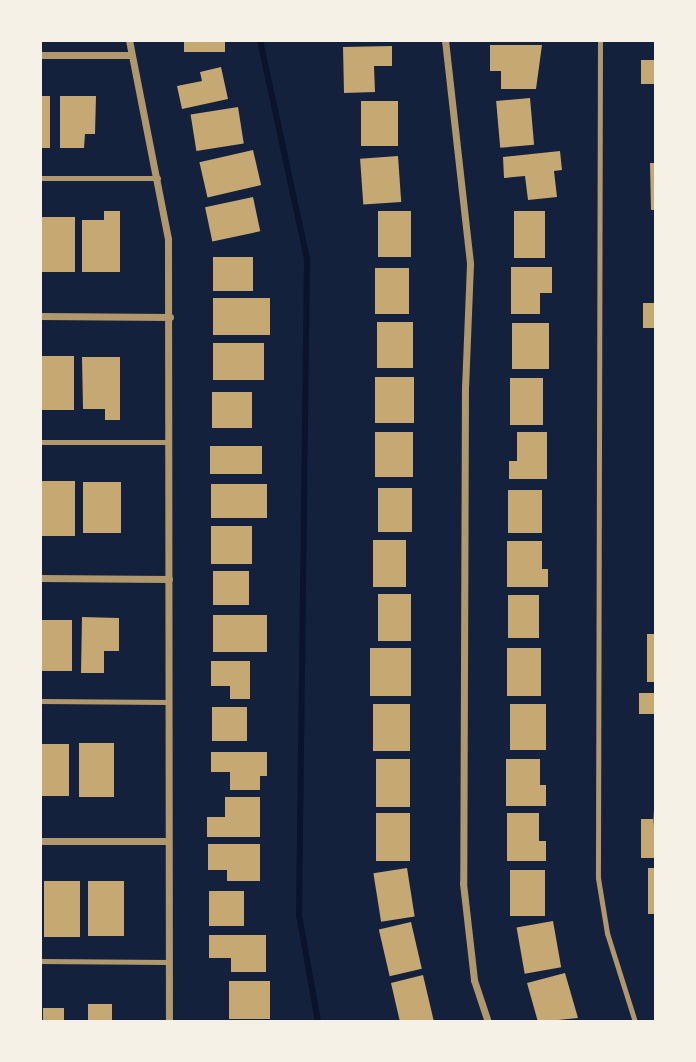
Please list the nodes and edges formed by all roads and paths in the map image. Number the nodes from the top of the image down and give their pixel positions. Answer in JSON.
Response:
{"nodes":[{"id":1,"x":129,"y":40,"type":"edge"},
{"id":2,"x":445,"y":40,"type":"edge"},
{"id":3,"x":600,"y":40,"type":"edge"},
{"id":4,"x":40,"y":55,"type":"edge"},
{"id":5,"x":129,"y":55,"type":"junction"},
{"id":6,"x":40,"y":178,"type":"edge"},
{"id":7,"x":158,"y":178,"type":"junction"},
{"id":8,"x":40,"y":316,"type":"edge"},
{"id":9,"x":170,"y":317,"type":"junction"},
{"id":10,"x":40,"y":442,"type":"edge"},
{"id":11,"x":169,"y":442,"type":"junction"},
{"id":12,"x":40,"y":578,"type":"edge"},
{"id":13,"x":169,"y":579,"type":"junction"},
{"id":14,"x":40,"y":701,"type":"edge"},
{"id":15,"x":168,"y":702,"type":"junction"},
{"id":16,"x":40,"y":841,"type":"edge"},
{"id":17,"x":167,"y":841,"type":"junction"},
{"id":18,"x":40,"y":961,"type":"edge"},
{"id":19,"x":168,"y":962,"type":"junction"},
{"id":20,"x":169,"y":1022,"type":"edge"},
{"id":21,"x":488,"y":1022,"type":"edge"},
{"id":22,"x":635,"y":1022,"type":"edge"}],
"edges":[{"from":1,"to":5,"type":"street"},
{"from":2,"to":21,"type":"street"},
{"from":3,"to":22,"type":"lane"},
{"from":4,"to":5,"type":"street"},
{"from":5,"to":7,"type":"street"},
{"from":6,"to":7,"type":"lane"},
{"from":7,"to":9,"type":"street"},
{"from":8,"to":9,"type":"street"},
{"from":9,"to":11,"type":"street"},
{"from":10,"to":11,"type":"lane"},
{"from":11,"to":13,"type":"street"},
{"from":12,"to":13,"type":"street"},
{"from":13,"to":15,"type":"street"},
{"from":14,"to":15,"type":"lane"},
{"from":15,"to":17,"type":"street"},
{"from":16,"to":17,"type":"street"},
{"from":17,"to":19,"type":"street"},
{"from":18,"to":19,"type":"lane"},
{"from":19,"to":20,"type":"street"}]}
